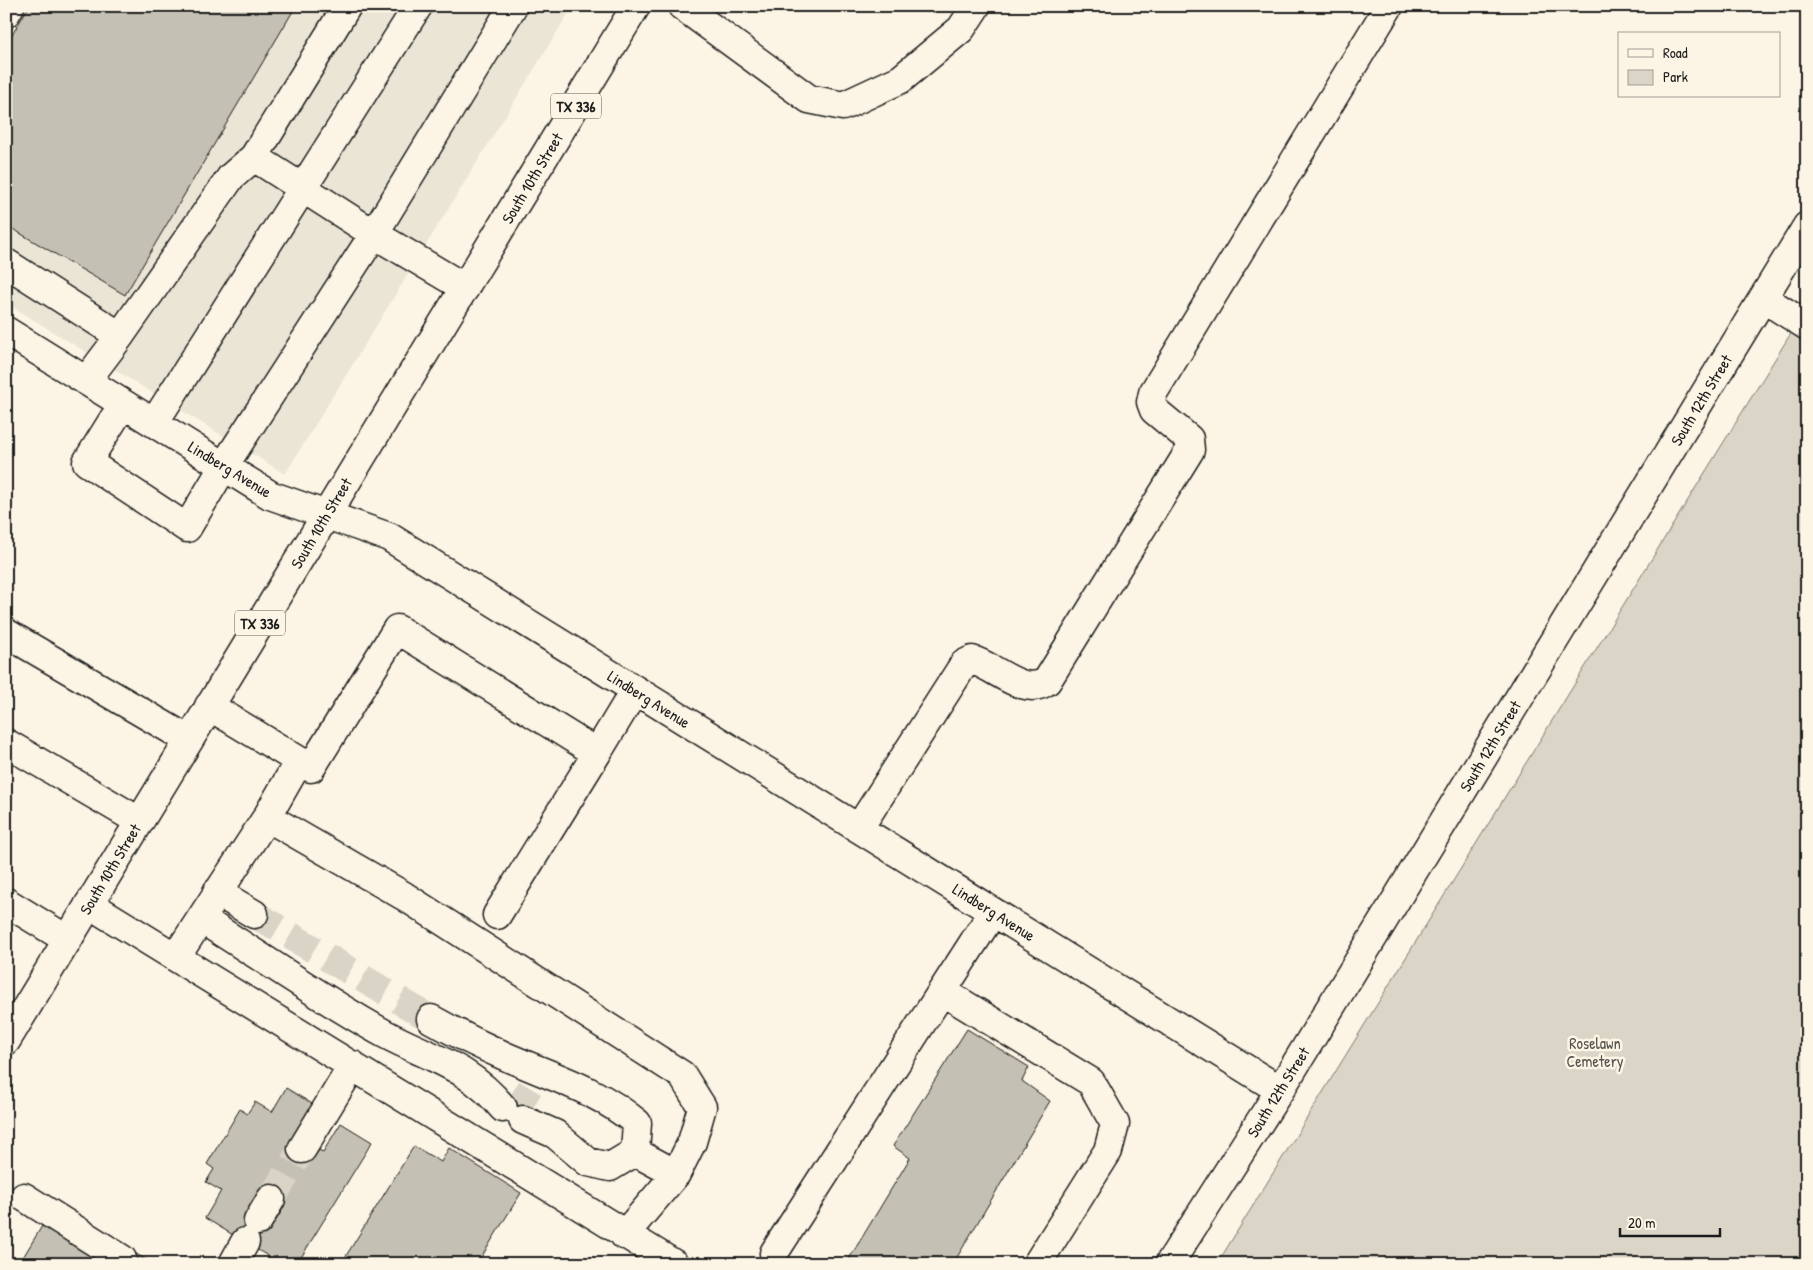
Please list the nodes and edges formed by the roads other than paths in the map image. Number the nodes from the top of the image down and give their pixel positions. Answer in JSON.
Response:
{"nodes":[{"id":1,"x":10,"y":6,"type":"edge"},
{"id":2,"x":347,"y":6,"type":"edge"},
{"id":3,"x":418,"y":6,"type":"edge"},
{"id":4,"x":513,"y":6,"type":"edge"},
{"id":5,"x":636,"y":6,"type":"edge"},
{"id":6,"x":682,"y":6,"type":"edge"},
{"id":7,"x":976,"y":6,"type":"edge"},
{"id":8,"x":1389,"y":6,"type":"edge"},
{"id":9,"x":6,"y":13,"type":"edge"},
{"id":10,"x":254,"y":157,"type":"junction"},
{"id":11,"x":302,"y":188,"type":"junction"},
{"id":12,"x":1807,"y":226,"type":"edge"},
{"id":13,"x":374,"y":234,"type":"junction"},
{"id":14,"x":6,"y":263,"type":"edge"},
{"id":15,"x":465,"y":288,"type":"junction"},
{"id":16,"x":1763,"y":298,"type":"junction"},
{"id":17,"x":1807,"y":326,"type":"edge"},
{"id":18,"x":6,"y":331,"type":"edge"},
{"id":19,"x":120,"y":336,"type":"junction"},
{"id":20,"x":86,"y":380,"type":"junction"},
{"id":21,"x":123,"y":404,"type":"junction"},
{"id":22,"x":154,"y":423,"type":"junction"},
{"id":23,"x":224,"y":466,"type":"junction"},
{"id":24,"x":326,"y":514,"type":"junction"},
{"id":25,"x":6,"y":633,"type":"edge"},
{"id":26,"x":635,"y":690,"type":"junction"},
{"id":27,"x":209,"y":706,"type":"junction"},
{"id":28,"x":189,"y":740,"type":"junction"},
{"id":29,"x":6,"y":743,"type":"edge"},
{"id":30,"x":598,"y":753,"type":"junction"},
{"id":31,"x":299,"y":761,"type":"junction"},
{"id":32,"x":267,"y":817,"type":"junction"},
{"id":33,"x":139,"y":821,"type":"junction"},
{"id":34,"x":859,"y":828,"type":"junction"},
{"id":35,"x":217,"y":892,"type":"junction"},
{"id":36,"x":6,"y":902,"type":"edge"},
{"id":37,"x":89,"y":904,"type":"junction"},
{"id":38,"x":993,"y":912,"type":"junction"},
{"id":39,"x":254,"y":914,"type":"tunnel mouth"},
{"id":40,"x":498,"y":915,"type":"dead end"},
{"id":41,"x":201,"y":918,"type":"junction"},
{"id":42,"x":68,"y":940,"type":"junction"},
{"id":43,"x":176,"y":957,"type":"junction"},
{"id":44,"x":942,"y":991,"type":"junction"},
{"id":45,"x":431,"y":1019,"type":"tunnel mouth"},
{"id":46,"x":6,"y":1041,"type":"edge"},
{"id":47,"x":353,"y":1065,"type":"junction"},
{"id":48,"x":1280,"y":1090,"type":"junction"},
{"id":49,"x":302,"y":1149,"type":"tunnel mouth"},
{"id":50,"x":635,"y":1152,"type":"junction"},
{"id":51,"x":676,"y":1174,"type":"junction"},
{"id":52,"x":24,"y":1197,"type":"dead end"},
{"id":53,"x":624,"y":1235,"type":"junction"},
{"id":54,"x":774,"y":1253,"type":"dead end"},
{"id":55,"x":122,"y":1260,"type":"dead end"},
{"id":56,"x":674,"y":1264,"type":"edge"},
{"id":57,"x":1037,"y":1264,"type":"edge"},
{"id":58,"x":1169,"y":1264,"type":"edge"}],
"edges":[{"from":1,"to":9,"type":"street"},
{"from":2,"to":10,"type":"street"},
{"from":3,"to":11,"type":"street"},
{"from":4,"to":13,"type":"street"},
{"from":5,"to":15,"type":"street","name":"South 10th Street","number":"TX 336"},
{"from":6,"to":7,"type":"street"},
{"from":8,"to":34,"type":"street"},
{"from":10,"to":11,"type":"street"},
{"from":10,"to":19,"type":"street"},
{"from":11,"to":13,"type":"street"},
{"from":11,"to":22,"type":"street"},
{"from":12,"to":16,"type":"street","name":"South 12th Street"},
{"from":13,"to":15,"type":"street"},
{"from":13,"to":23,"type":"street"},
{"from":14,"to":19,"type":"street"},
{"from":15,"to":24,"type":"street","name":"South 10th Street","number":"TX 336"},
{"from":16,"to":17,"type":"street"},
{"from":16,"to":48,"type":"street","name":"South 12th Street"},
{"from":18,"to":20,"type":"street","name":"Lindberg Avenue"},
{"from":19,"to":20,"type":"street"},
{"from":20,"to":21,"type":"street","name":"Lindberg Avenue"},
{"from":21,"to":22,"type":"street","name":"Lindberg Avenue"},
{"from":21,"to":23,"type":"street"},
{"from":22,"to":23,"type":"street","name":"Lindberg Avenue"},
{"from":23,"to":24,"type":"street","name":"Lindberg Avenue"},
{"from":24,"to":26,"type":"street","name":"Lindberg Avenue"},
{"from":24,"to":27,"type":"street","name":"South 10th Street","number":"TX 336"},
{"from":25,"to":28,"type":"street"},
{"from":26,"to":30,"type":"street"},
{"from":26,"to":34,"type":"street","name":"Lindberg Avenue"},
{"from":27,"to":28,"type":"street","name":"South 10th Street","number":"TX 336"},
{"from":27,"to":31,"type":"street"},
{"from":28,"to":33,"type":"street","name":"South 10th Street","number":"TX 336"},
{"from":29,"to":33,"type":"street"},
{"from":30,"to":31,"type":"street"},
{"from":30,"to":40,"type":"street"},
{"from":31,"to":32,"type":"street"},
{"from":32,"to":35,"type":"street"},
{"from":32,"to":51,"type":"street"},
{"from":33,"to":37,"type":"street","name":"South 10th Street","number":"TX 336"},
{"from":34,"to":38,"type":"street","name":"Lindberg Avenue"},
{"from":35,"to":39,"type":"street"},
{"from":35,"to":41,"type":"street"},
{"from":36,"to":42,"type":"street"},
{"from":37,"to":42,"type":"street","name":"South 10th Street","number":"TX 336"},
{"from":37,"to":43,"type":"street"},
{"from":38,"to":44,"type":"street"},
{"from":38,"to":48,"type":"street","name":"Lindberg Avenue"},
{"from":41,"to":43,"type":"street"},
{"from":41,"to":50,"type":"street"},
{"from":42,"to":46,"type":"street","name":"South 10th Street","number":"TX 336"},
{"from":43,"to":47,"type":"street"},
{"from":44,"to":54,"type":"street"},
{"from":44,"to":57,"type":"street"},
{"from":45,"to":50,"type":"street"},
{"from":47,"to":49,"type":"street"},
{"from":47,"to":53,"type":"street"},
{"from":48,"to":58,"type":"street","name":"South 12th Street"},
{"from":50,"to":51,"type":"street"},
{"from":51,"to":53,"type":"street"},
{"from":52,"to":55,"type":"street"},
{"from":53,"to":56,"type":"street"}]}
